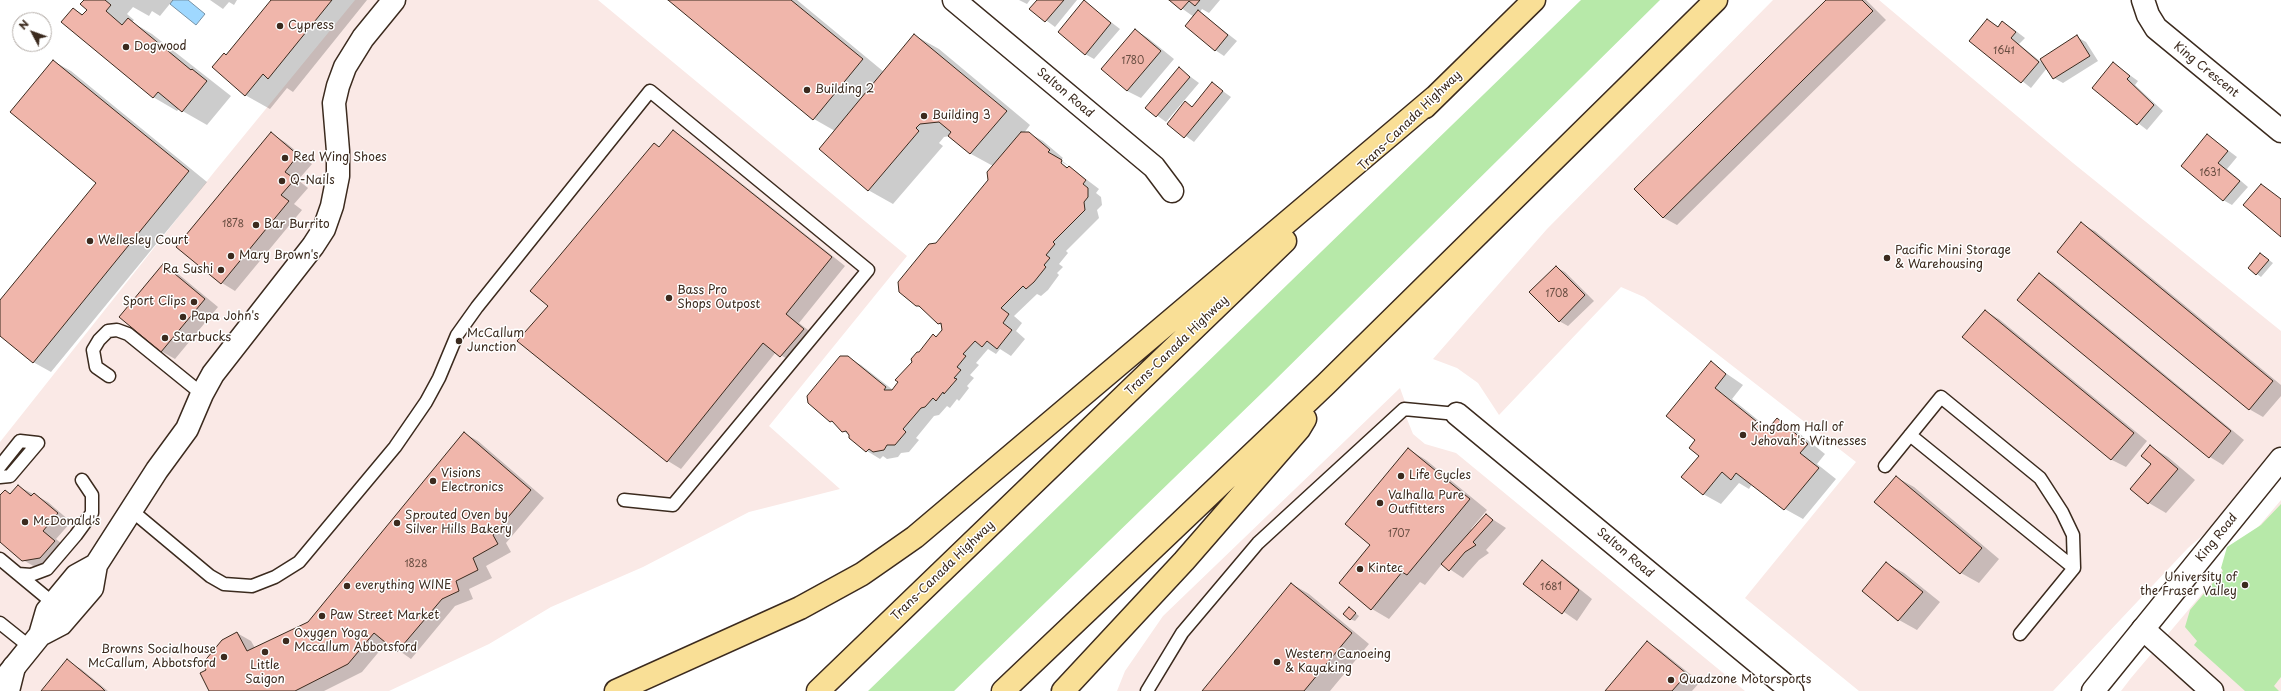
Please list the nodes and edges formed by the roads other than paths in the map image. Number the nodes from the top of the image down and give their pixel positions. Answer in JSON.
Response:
{"nodes":[{"id":1,"x":394,"y":0,"type":"edge"},
{"id":2,"x":954,"y":0,"type":"edge"},
{"id":3,"x":1534,"y":0,"type":"edge"},
{"id":4,"x":1716,"y":0,"type":"edge"},
{"id":5,"x":2143,"y":0,"type":"edge"},
{"id":6,"x":1435,"y":97,"type":"junction"},
{"id":7,"x":2281,"y":131,"type":"edge"},
{"id":8,"x":1172,"y":191,"type":"dead end"},
{"id":9,"x":109,"y":376,"type":"dead end"},
{"id":10,"x":1326,"y":384,"type":"junction"},
{"id":11,"x":202,"y":394,"type":"junction"},
{"id":12,"x":1457,"y":414,"type":"joint"},
{"id":13,"x":1910,"y":434,"type":"junction"},
{"id":14,"x":2281,"y":459,"type":"edge"},
{"id":15,"x":0,"y":466,"type":"edge"},
{"id":16,"x":1885,"y":466,"type":"dead end"},
{"id":17,"x":0,"y":477,"type":"edge"},
{"id":18,"x":82,"y":480,"type":"dead end"},
{"id":19,"x":624,"y":500,"type":"dead end"},
{"id":20,"x":131,"y":510,"type":"junction"},
{"id":21,"x":0,"y":559,"type":"edge"},
{"id":22,"x":96,"y":565,"type":"junction"},
{"id":23,"x":2074,"y":568,"type":"junction"},
{"id":24,"x":18,"y":574,"type":"junction"},
{"id":25,"x":54,"y":603,"type":"junction"},
{"id":26,"x":0,"y":623,"type":"edge"},
{"id":27,"x":2143,"y":629,"type":"junction"},
{"id":28,"x":2020,"y":634,"type":"dead end"},
{"id":29,"x":35,"y":641,"type":"junction"},
{"id":30,"x":14,"y":667,"type":"junction"},
{"id":31,"x":0,"y":684,"type":"edge"},
{"id":32,"x":8,"y":691,"type":"edge"},
{"id":33,"x":616,"y":691,"type":"edge"},
{"id":34,"x":818,"y":691,"type":"edge"},
{"id":35,"x":1003,"y":691,"type":"edge"},
{"id":36,"x":1063,"y":691,"type":"edge"},
{"id":37,"x":1147,"y":691,"type":"edge"},
{"id":38,"x":1792,"y":691,"type":"edge"},
{"id":39,"x":2093,"y":691,"type":"edge"},
{"id":40,"x":2212,"y":691,"type":"edge"}],
"edges":[{"from":1,"to":11,"type":"street"},
{"from":2,"to":8,"type":"street","name":"Salton Road"},
{"from":3,"to":6,"type":"highway","name":"Trans-Canada Highway"},
{"from":4,"to":10,"type":"highway"},
{"from":5,"to":7,"type":"street","name":"King Crescent"},
{"from":6,"to":33,"type":"highway"},
{"from":6,"to":34,"type":"highway","name":"Trans-Canada Highway"},
{"from":9,"to":11,"type":"lane"},
{"from":10,"to":35,"type":"highway"},
{"from":10,"to":36,"type":"highway"},
{"from":11,"to":20,"type":"street"},
{"from":12,"to":37,"type":"lane"},
{"from":12,"to":38,"type":"street","name":"Salton Road"},
{"from":13,"to":16,"type":"lane"},
{"from":13,"to":23,"type":"lane"},
{"from":13,"to":23,"type":"lane"},
{"from":14,"to":27,"type":"street","name":"King Road"},
{"from":15,"to":17,"type":"lane"},
{"from":18,"to":24,"type":"lane"},
{"from":19,"to":20,"type":"lane"},
{"from":20,"to":22,"type":"street"},
{"from":21,"to":24,"type":"lane"},
{"from":22,"to":25,"type":"street"},
{"from":22,"to":29,"type":"street"},
{"from":23,"to":28,"type":"lane"},
{"from":24,"to":25,"type":"lane"},
{"from":25,"to":29,"type":"street"},
{"from":26,"to":29,"type":"lane"},
{"from":27,"to":39,"type":"street","name":"King Road"},
{"from":27,"to":40,"type":"street"},
{"from":29,"to":30,"type":"street"},
{"from":30,"to":31,"type":"street"},
{"from":30,"to":32,"type":"street"}]}
